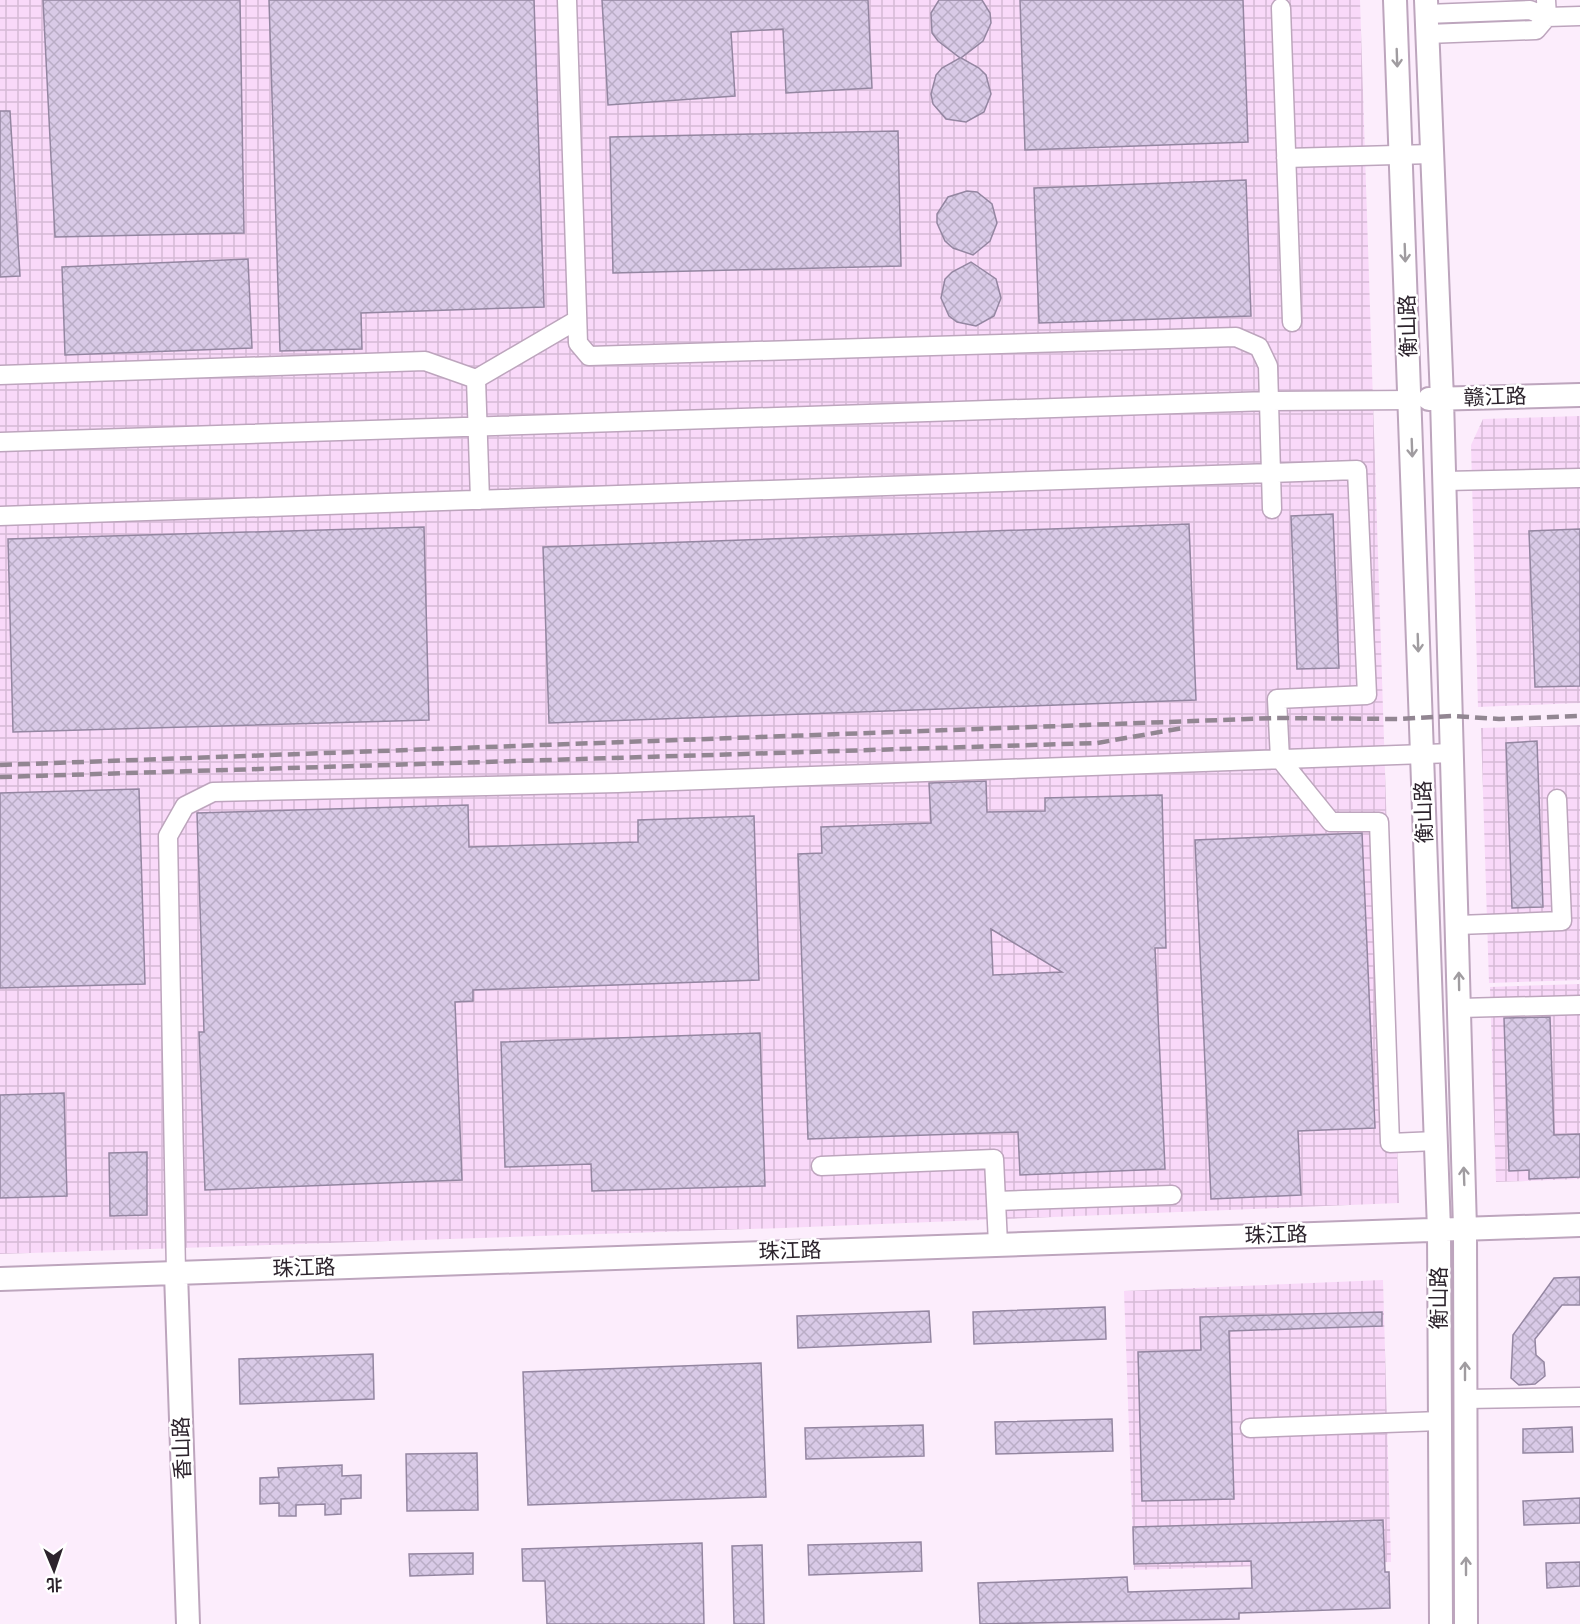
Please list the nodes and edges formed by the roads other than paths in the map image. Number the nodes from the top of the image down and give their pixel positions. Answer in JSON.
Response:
{"nodes":[{"id":1,"x":567,"y":0,"type":"edge"},
{"id":2,"x":1395,"y":0,"type":"edge"},
{"id":3,"x":1281,"y":8,"type":"dead end"},
{"id":4,"x":1546,"y":9,"type":"edge"},
{"id":5,"x":1427,"y":16,"type":"edge"},
{"id":6,"x":1580,"y":16,"type":"edge"},
{"id":7,"x":1432,"y":154,"type":"junction"},
{"id":8,"x":1401,"y":155,"type":"junction"},
{"id":9,"x":1286,"y":158,"type":"junction"},
{"id":10,"x":577,"y":320,"type":"junction"},
{"id":11,"x":1292,"y":322,"type":"dead end"},
{"id":12,"x":0,"y":375,"type":"edge"},
{"id":13,"x":476,"y":379,"type":"junction"},
{"id":14,"x":1580,"y":394,"type":"edge"},
{"id":15,"x":1442,"y":399,"type":"junction"},
{"id":16,"x":1411,"y":400,"type":"junction"},
{"id":17,"x":1269,"y":401,"type":"junction"},
{"id":18,"x":476,"y":426,"type":"junction"},
{"id":19,"x":0,"y":441,"type":"edge"},
{"id":20,"x":1271,"y":473,"type":"junction"},
{"id":21,"x":1580,"y":478,"type":"edge"},
{"id":22,"x":1445,"y":481,"type":"junction"},
{"id":23,"x":480,"y":500,"type":"junction"},
{"id":24,"x":1272,"y":509,"type":"dead end"},
{"id":25,"x":0,"y":516,"type":"edge"},
{"id":26,"x":1453,"y":753,"type":"junction"},
{"id":27,"x":1422,"y":754,"type":"junction"},
{"id":28,"x":1280,"y":759,"type":"junction"},
{"id":29,"x":1557,"y":799,"type":"dead end"},
{"id":30,"x":1458,"y":926,"type":"junction"},
{"id":31,"x":1580,"y":1005,"type":"edge"},
{"id":32,"x":1460,"y":1008,"type":"junction"},
{"id":33,"x":1436,"y":1141,"type":"junction"},
{"id":34,"x":821,"y":1166,"type":"dead end"},
{"id":35,"x":1172,"y":1195,"type":"dead end"},
{"id":36,"x":996,"y":1201,"type":"junction"},
{"id":37,"x":1580,"y":1225,"type":"edge"},
{"id":38,"x":1466,"y":1228,"type":"junction"},
{"id":39,"x":1439,"y":1230,"type":"junction"},
{"id":40,"x":998,"y":1244,"type":"junction"},
{"id":41,"x":176,"y":1273,"type":"junction"},
{"id":42,"x":0,"y":1279,"type":"edge"},
{"id":43,"x":1580,"y":1397,"type":"edge"},
{"id":44,"x":1466,"y":1399,"type":"junction"},
{"id":45,"x":1440,"y":1420,"type":"junction"},
{"id":46,"x":1250,"y":1428,"type":"dead end"},
{"id":47,"x":188,"y":1624,"type":"edge"},
{"id":48,"x":1441,"y":1624,"type":"edge"},
{"id":49,"x":1466,"y":1624,"type":"edge"}],
"edges":[{"from":1,"to":10,"type":"street"},
{"from":2,"to":8,"type":"street","name":"衡山路","one_way":true},
{"from":3,"to":9,"type":"street"},
{"from":4,"to":5,"type":"street"},
{"from":4,"to":6,"type":"street"},
{"from":5,"to":7,"type":"street","name":"衡山路"},
{"from":7,"to":8,"type":"street"},
{"from":7,"to":15,"type":"street","name":"衡山路"},
{"from":8,"to":9,"type":"street"},
{"from":8,"to":16,"type":"street","name":"衡山路","one_way":true},
{"from":9,"to":11,"type":"street"},
{"from":10,"to":13,"type":"street"},
{"from":10,"to":17,"type":"street"},
{"from":12,"to":13,"type":"street"},
{"from":13,"to":18,"type":"street"},
{"from":14,"to":15,"type":"street","name":"赣江路"},
{"from":15,"to":16,"type":"street","name":"赣江路"},
{"from":15,"to":22,"type":"street","name":"衡山路"},
{"from":16,"to":17,"type":"street"},
{"from":16,"to":27,"type":"street","name":"衡山路","one_way":true},
{"from":17,"to":18,"type":"street"},
{"from":17,"to":20,"type":"street"},
{"from":18,"to":19,"type":"street"},
{"from":18,"to":23,"type":"street"},
{"from":20,"to":23,"type":"street"},
{"from":20,"to":24,"type":"street"},
{"from":20,"to":28,"type":"street"},
{"from":21,"to":22,"type":"street"},
{"from":22,"to":26,"type":"street","name":"衡山路"},
{"from":23,"to":25,"type":"street"},
{"from":26,"to":27,"type":"street"},
{"from":26,"to":30,"type":"street","name":"衡山路"},
{"from":27,"to":28,"type":"street"},
{"from":27,"to":33,"type":"street","name":"衡山路"},
{"from":28,"to":33,"type":"street"},
{"from":28,"to":41,"type":"street"},
{"from":29,"to":30,"type":"street"},
{"from":32,"to":30,"type":"street","name":"衡山路","one_way":true},
{"from":31,"to":32,"type":"street"},
{"from":38,"to":32,"type":"street","name":"衡山路","one_way":true},
{"from":33,"to":39,"type":"street","name":"衡山路"},
{"from":34,"to":36,"type":"street"},
{"from":35,"to":36,"type":"street"},
{"from":36,"to":40,"type":"street"},
{"from":37,"to":38,"type":"street","name":"珠江路"},
{"from":38,"to":39,"type":"street","name":"珠江路"},
{"from":44,"to":38,"type":"street","name":"衡山路","one_way":true},
{"from":39,"to":40,"type":"street","name":"珠江路"},
{"from":39,"to":45,"type":"street","name":"衡山路"},
{"from":40,"to":41,"type":"street","name":"珠江路"},
{"from":41,"to":42,"type":"street","name":"珠江路"},
{"from":41,"to":47,"type":"street","name":"香山路"},
{"from":43,"to":44,"type":"street"},
{"from":49,"to":44,"type":"street","name":"衡山路","one_way":true},
{"from":45,"to":46,"type":"street"},
{"from":45,"to":48,"type":"street","name":"衡山路"}]}
